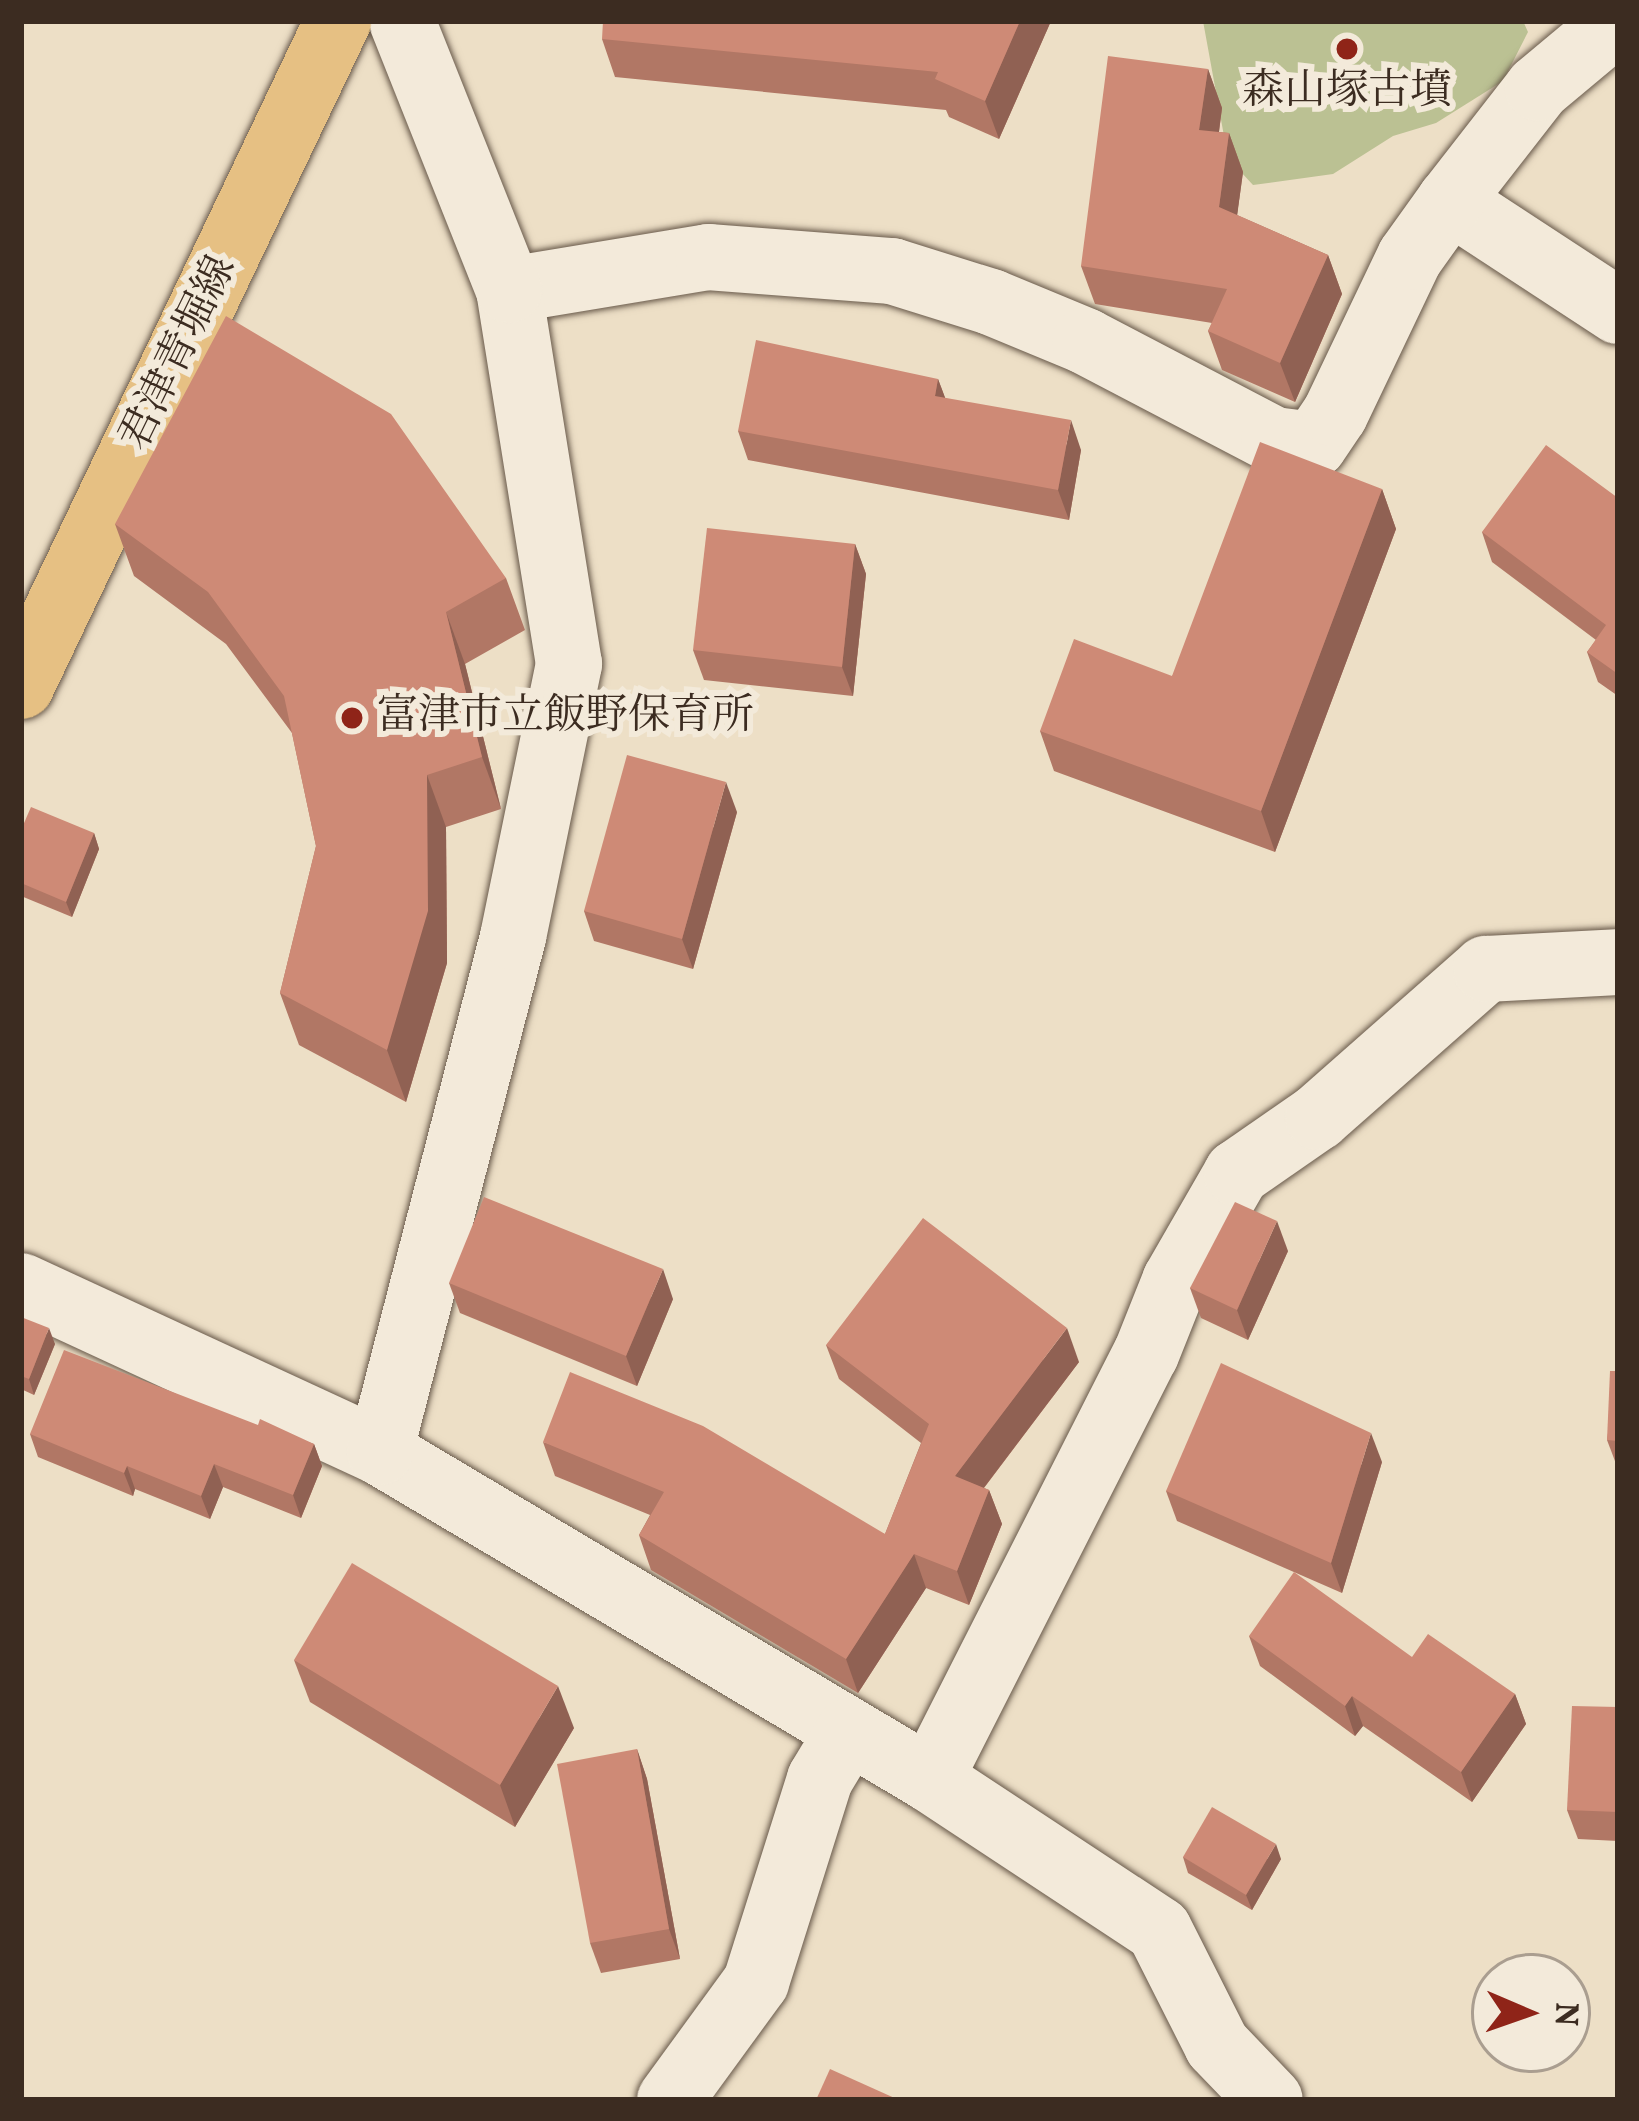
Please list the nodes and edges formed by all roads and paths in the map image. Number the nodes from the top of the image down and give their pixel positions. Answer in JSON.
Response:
{"nodes":[{"id":1,"x":338,"y":21,"type":"edge"},
{"id":2,"x":402,"y":21,"type":"edge"},
{"id":3,"x":1618,"y":21,"type":"edge"},
{"id":4,"x":1450,"y":201,"type":"junction"},
{"id":5,"x":508,"y":290,"type":"junction"},
{"id":6,"x":1618,"y":310,"type":"edge"},
{"id":7,"x":21,"y":686,"type":"edge"},
{"id":8,"x":1618,"y":962,"type":"edge"},
{"id":9,"x":21,"y":1286,"type":"edge"},
{"id":10,"x":380,"y":1452,"type":"junction"},
{"id":11,"x":849,"y":1731,"type":"junction"},
{"id":12,"x":930,"y":1779,"type":"junction"},
{"id":13,"x":670,"y":2100,"type":"edge"},
{"id":14,"x":1270,"y":2100,"type":"edge"}],
"edges":[{"from":1,"to":7,"type":"main road","name":"君津青堀線"},
{"from":2,"to":5,"type":"street"},
{"from":3,"to":4,"type":"street"},
{"from":4,"to":5,"type":"street"},
{"from":4,"to":6,"type":"street"},
{"from":5,"to":10,"type":"street"},
{"from":8,"to":12,"type":"street"},
{"from":9,"to":10,"type":"street"},
{"from":10,"to":11,"type":"street"},
{"from":11,"to":12,"type":"street"},
{"from":11,"to":13,"type":"street"},
{"from":12,"to":14,"type":"street"}]}
